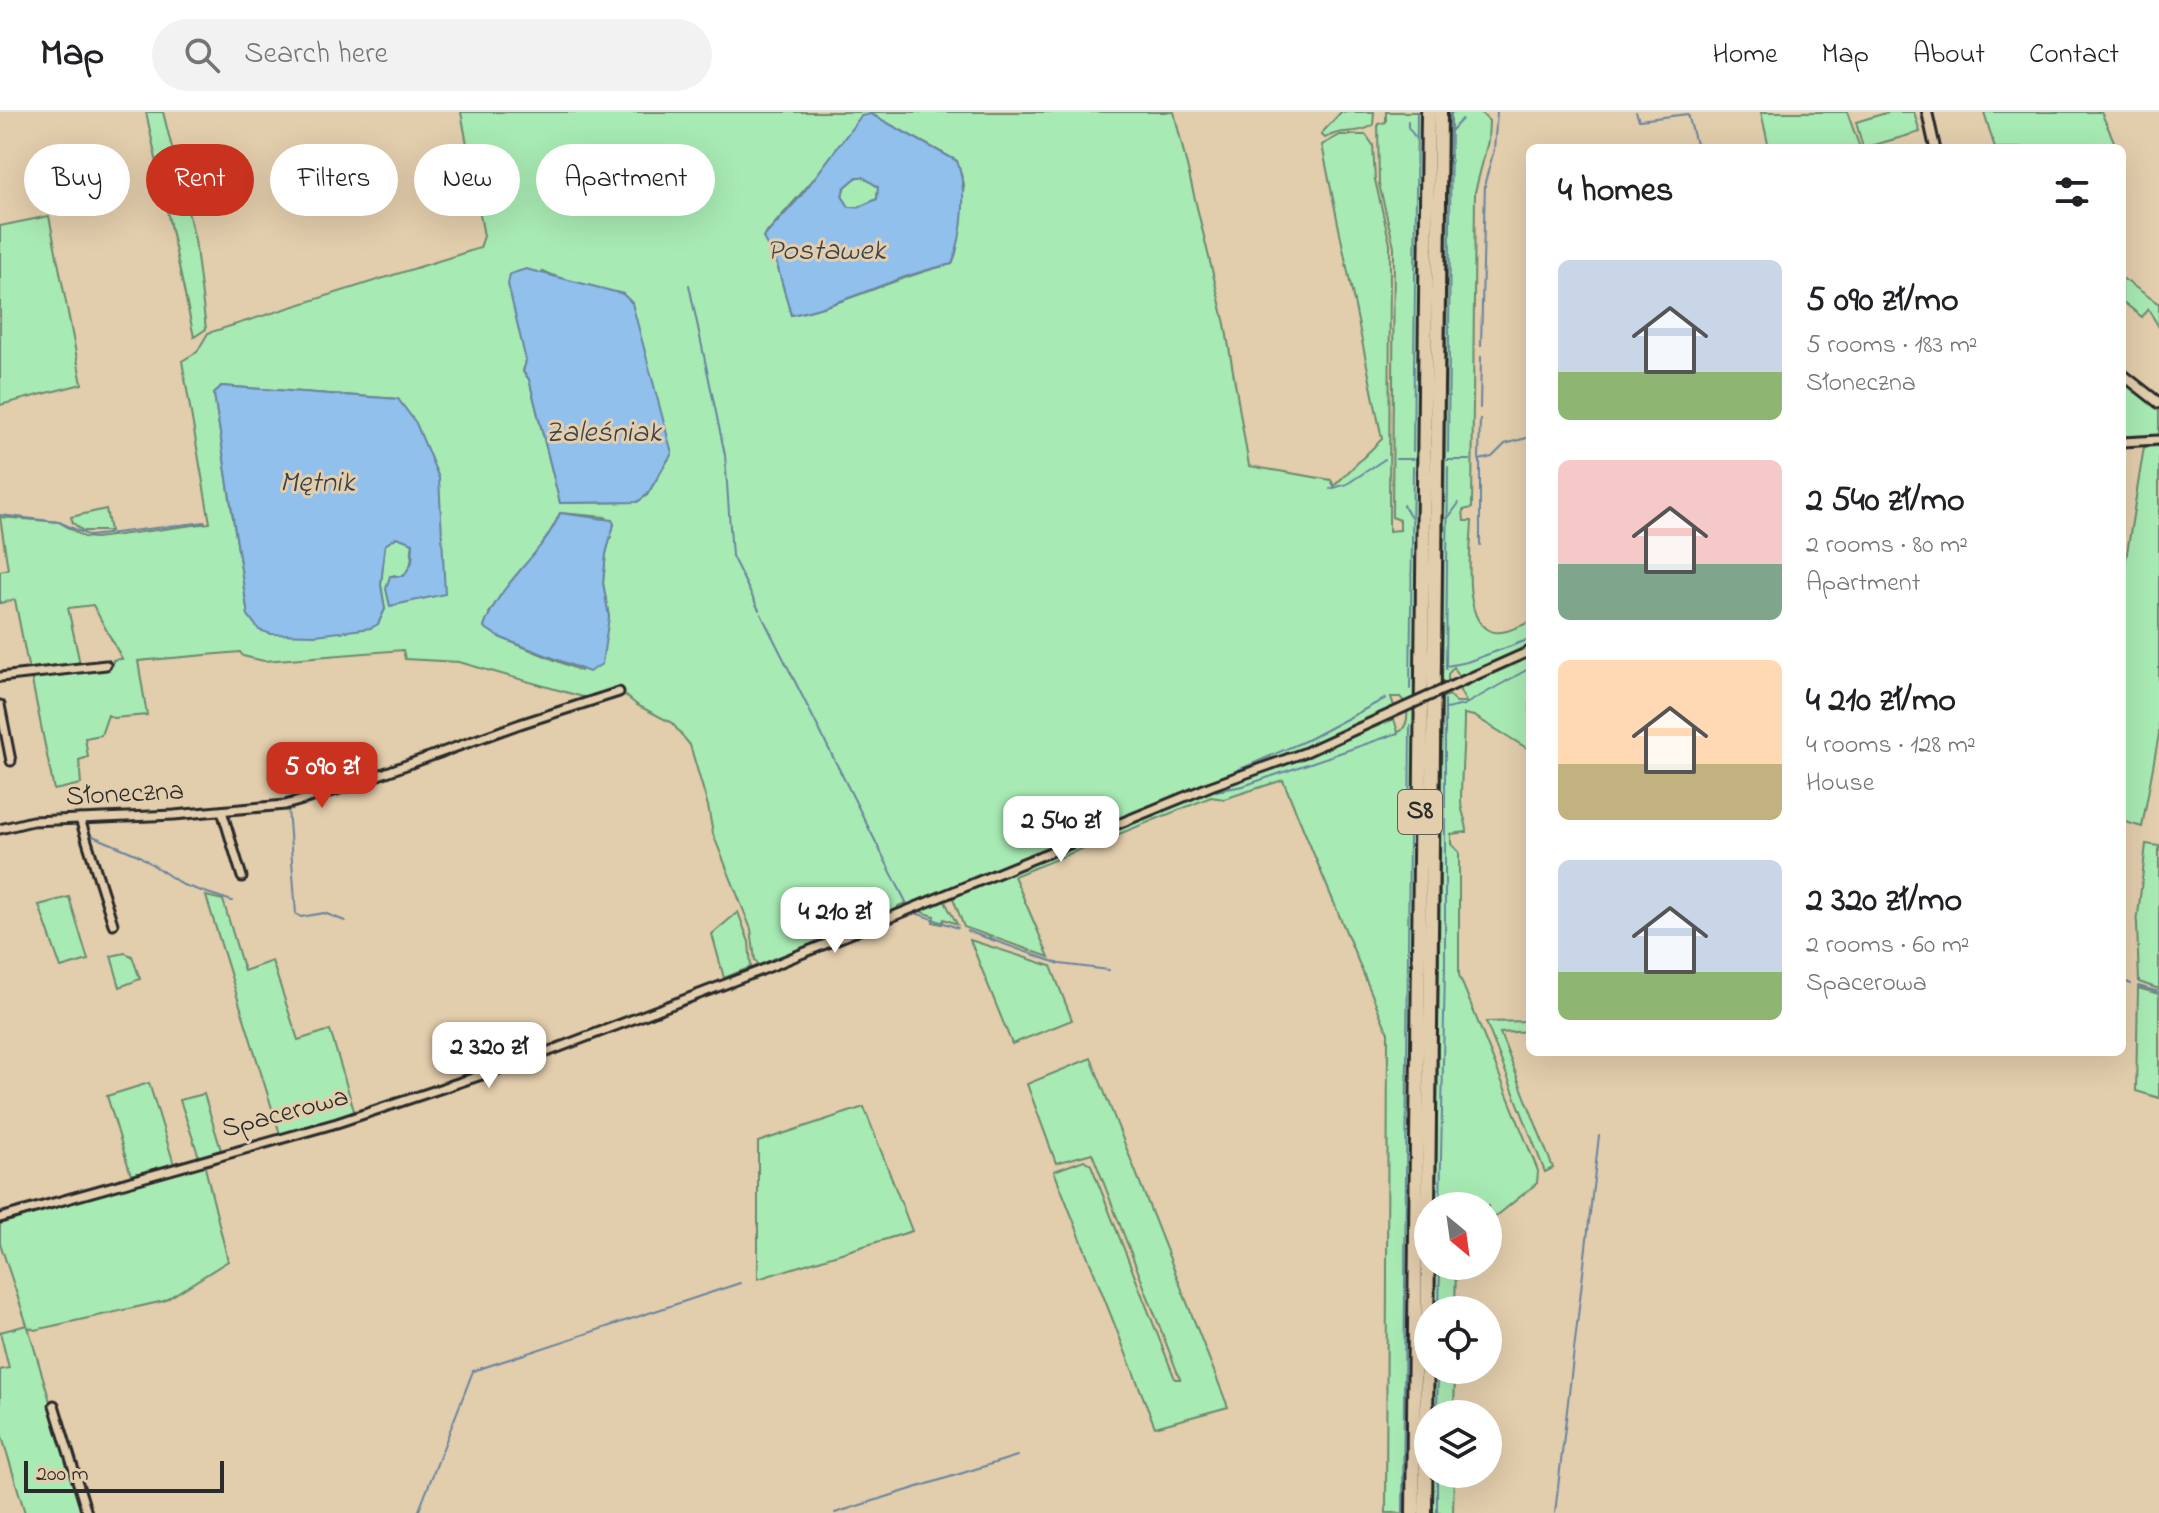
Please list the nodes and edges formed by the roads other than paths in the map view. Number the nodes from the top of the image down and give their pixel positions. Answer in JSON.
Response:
{"nodes":[{"id":1,"x":1428,"y":112,"type":"edge"},
{"id":2,"x":1440,"y":112,"type":"edge"},
{"id":3,"x":1927,"y":112,"type":"edge"},
{"id":4,"x":1934,"y":144,"type":"edge"},
{"id":5,"x":2126,"y":377,"type":"edge"},
{"id":6,"x":2159,"y":403,"type":"edge"},
{"id":7,"x":2159,"y":440,"type":"edge"},
{"id":8,"x":2126,"y":442,"type":"edge"},
{"id":9,"x":1526,"y":653,"type":"edge"},
{"id":10,"x":106,"y":665,"type":"dead end"},
{"id":11,"x":0,"y":677,"type":"edge"},
{"id":12,"x":619,"y":692,"type":"dead end"},
{"id":13,"x":0,"y":705,"type":"edge"},
{"id":14,"x":11,"y":761,"type":"dead end"},
{"id":15,"x":222,"y":811,"type":"junction"},
{"id":16,"x":80,"y":819,"type":"junction"},
{"id":17,"x":0,"y":829,"type":"edge"},
{"id":18,"x":242,"y":877,"type":"dead end"},
{"id":19,"x":113,"y":924,"type":"dead end"},
{"id":20,"x":1428,"y":1192,"type":"edge"},
{"id":21,"x":0,"y":1218,"type":"edge"},
{"id":22,"x":1428,"y":1280,"type":"edge"},
{"id":23,"x":54,"y":1405,"type":"dead end"},
{"id":24,"x":87,"y":1513,"type":"edge"},
{"id":25,"x":1413,"y":1513,"type":"edge"},
{"id":26,"x":1425,"y":1513,"type":"edge"}],
"edges":[{"from":1,"to":25,"type":"highway","number":"S8"},
{"from":2,"to":20,"type":"highway","number":"S8"},
{"from":3,"to":4,"type":"street"},
{"from":5,"to":6,"type":"street"},
{"from":7,"to":8,"type":"street"},
{"from":9,"to":21,"type":"street","name":"Spacerowa","bridge":true},
{"from":10,"to":11,"type":"street"},
{"from":12,"to":15,"type":"street","name":"Słoneczna"},
{"from":13,"to":14,"type":"street"},
{"from":15,"to":16,"type":"street","name":"Słoneczna"},
{"from":15,"to":18,"type":"street"},
{"from":16,"to":17,"type":"street","name":"Słoneczna"},
{"from":16,"to":19,"type":"street"},
{"from":22,"to":26,"type":"highway"},
{"from":23,"to":24,"type":"street"}]}
